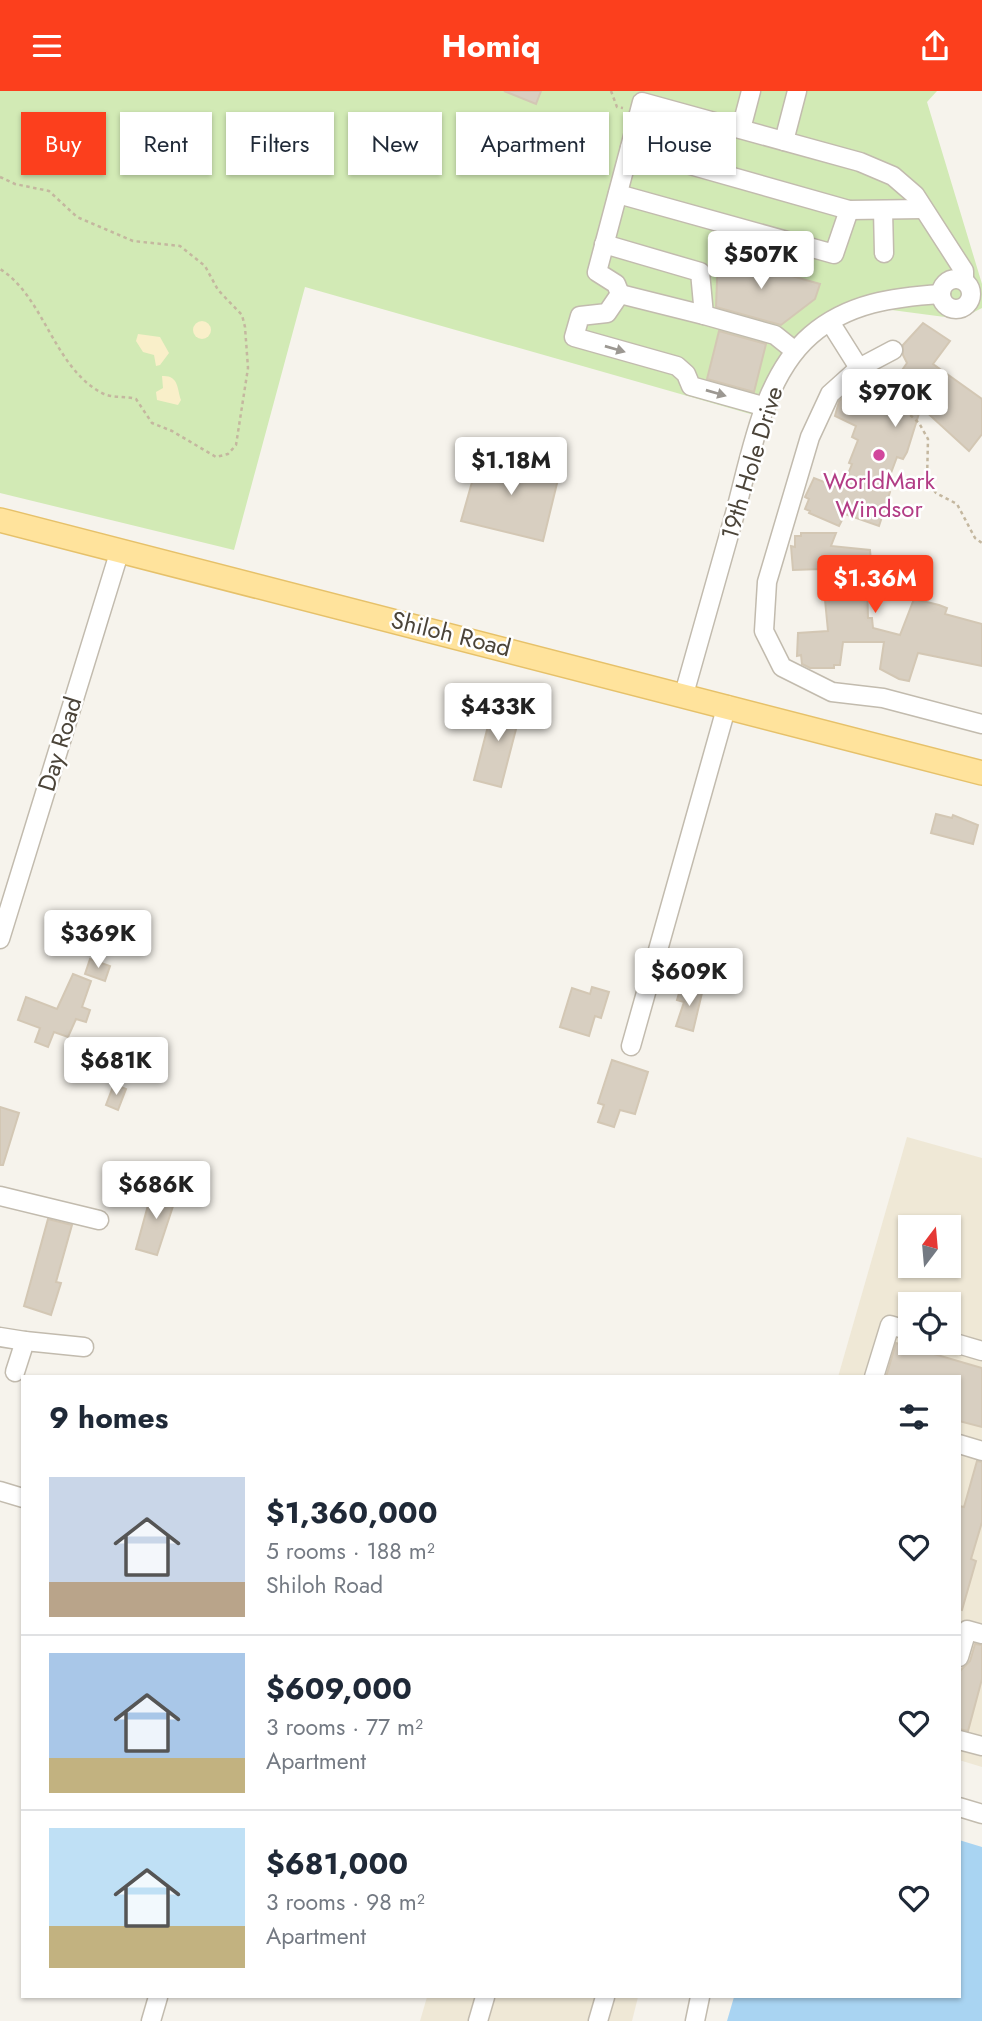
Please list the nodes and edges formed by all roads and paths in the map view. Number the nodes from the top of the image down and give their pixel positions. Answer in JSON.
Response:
{"nodes":[{"id":1,"x":611,"y":91,"type":"edge"},
{"id":2,"x":751,"y":91,"type":"edge"},
{"id":3,"x":797,"y":91,"type":"edge"},
{"id":4,"x":635,"y":112,"type":"edge"},
{"id":5,"x":639,"y":112,"type":"edge"},
{"id":6,"x":679,"y":112,"type":"edge"},
{"id":7,"x":736,"y":128,"type":"edge"},
{"id":8,"x":741,"y":129,"type":"junction"},
{"id":9,"x":784,"y":141,"type":"junction"},
{"id":10,"x":623,"y":175,"type":"edge"},
{"id":11,"x":727,"y":175,"type":"edge"},
{"id":12,"x":0,"y":177,"type":"edge"},
{"id":13,"x":618,"y":194,"type":"junction"},
{"id":14,"x":849,"y":209,"type":"junction"},
{"id":15,"x":923,"y":209,"type":"junction"},
{"id":16,"x":883,"y":210,"type":"junction"},
{"id":17,"x":604,"y":244,"type":"junction"},
{"id":18,"x":884,"y":253,"type":"dead end"},
{"id":19,"x":0,"y":269,"type":"edge"},
{"id":20,"x":951,"y":285,"type":"junction"},
{"id":21,"x":620,"y":294,"type":"junction"},
{"id":22,"x":976,"y":307,"type":"edge"},
{"id":23,"x":705,"y":315,"type":"junction"},
{"id":24,"x":830,"y":322,"type":"junction"},
{"id":25,"x":893,"y":350,"type":"dead end"},
{"id":26,"x":795,"y":351,"type":"junction"},
{"id":27,"x":859,"y":368,"type":"junction"},
{"id":28,"x":879,"y":387,"type":"dead end"},
{"id":29,"x":766,"y":407,"type":"junction"},
{"id":30,"x":0,"y":520,"type":"edge"},
{"id":31,"x":982,"y":543,"type":"edge"},
{"id":32,"x":120,"y":549,"type":"junction"},
{"id":33,"x":684,"y":694,"type":"junction"},
{"id":34,"x":727,"y":705,"type":"junction"},
{"id":35,"x":982,"y":724,"type":"edge"},
{"id":36,"x":982,"y":773,"type":"edge"},
{"id":37,"x":0,"y":939,"type":"edge"},
{"id":38,"x":631,"y":1046,"type":"dead end"},
{"id":39,"x":0,"y":1196,"type":"edge"},
{"id":40,"x":99,"y":1220,"type":"dead end"},
{"id":41,"x":898,"y":1327,"type":"edge"},
{"id":42,"x":0,"y":1337,"type":"edge"},
{"id":43,"x":25,"y":1341,"type":"junction"},
{"id":44,"x":961,"y":1345,"type":"edge"},
{"id":45,"x":85,"y":1347,"type":"dead end"},
{"id":46,"x":982,"y":1351,"type":"edge"},
{"id":47,"x":13,"y":1373,"type":"edge"},
{"id":48,"x":875,"y":1375,"type":"edge"},
{"id":49,"x":961,"y":1445,"type":"edge"},
{"id":50,"x":982,"y":1451,"type":"edge"},
{"id":51,"x":0,"y":1491,"type":"edge"},
{"id":52,"x":21,"y":1497,"type":"edge"},
{"id":53,"x":982,"y":1634,"type":"edge"},
{"id":54,"x":961,"y":1650,"type":"edge"},
{"id":55,"x":961,"y":1741,"type":"edge"},
{"id":56,"x":982,"y":1746,"type":"edge"},
{"id":57,"x":961,"y":1808,"type":"edge"},
{"id":58,"x":982,"y":1814,"type":"edge"},
{"id":59,"x":158,"y":1998,"type":"edge"},
{"id":60,"x":485,"y":1998,"type":"edge"},
{"id":61,"x":605,"y":1998,"type":"edge"},
{"id":62,"x":699,"y":1998,"type":"edge"},
{"id":63,"x":151,"y":2021,"type":"edge"},
{"id":64,"x":478,"y":2021,"type":"edge"},
{"id":65,"x":598,"y":2021,"type":"edge"},
{"id":66,"x":695,"y":2021,"type":"edge"}],
"edges":[{"from":1,"to":4,"type":"path"},
{"from":2,"to":8,"type":"street"},
{"from":3,"to":9,"type":"street"},
{"from":5,"to":6,"type":"street"},
{"from":7,"to":8,"type":"street"},
{"from":8,"to":9,"type":"street"},
{"from":9,"to":15,"type":"street"},
{"from":10,"to":13,"type":"street"},
{"from":11,"to":14,"type":"street"},
{"from":12,"to":19,"type":"path"},
{"from":13,"to":14,"type":"street"},
{"from":13,"to":17,"type":"street"},
{"from":14,"to":16,"type":"street"},
{"from":15,"to":16,"type":"street"},
{"from":15,"to":20,"type":"street"},
{"from":16,"to":18,"type":"street"},
{"from":17,"to":21,"type":"street"},
{"from":17,"to":23,"type":"street"},
{"from":20,"to":22,"type":"street","name":"19th Hole Drive"},
{"from":20,"to":22,"type":"street","name":"19th Hole Drive"},
{"from":20,"to":24,"type":"street","name":"19th Hole Drive"},
{"from":21,"to":23,"type":"street"},
{"from":21,"to":29,"type":"street","one_way":true},
{"from":23,"to":26,"type":"street"},
{"from":24,"to":26,"type":"street","name":"19th Hole Drive"},
{"from":24,"to":27,"type":"street"},
{"from":25,"to":27,"type":"street"},
{"from":26,"to":29,"type":"street","name":"19th Hole Drive"},
{"from":27,"to":35,"type":"street"},
{"from":28,"to":31,"type":"path"},
{"from":29,"to":33,"type":"street","name":"19th Hole Drive"},
{"from":30,"to":32,"type":"main road","name":"Shiloh Road"},
{"from":32,"to":33,"type":"main road","name":"Shiloh Road"},
{"from":32,"to":37,"type":"street","name":"Day Road"},
{"from":33,"to":34,"type":"main road","name":"Shiloh Road"},
{"from":34,"to":36,"type":"main road","name":"Shiloh Road"},
{"from":34,"to":38,"type":"street"},
{"from":39,"to":40,"type":"street"},
{"from":41,"to":48,"type":"street"},
{"from":42,"to":43,"type":"street"},
{"from":43,"to":45,"type":"street"},
{"from":43,"to":47,"type":"street"},
{"from":44,"to":46,"type":"street"},
{"from":49,"to":50,"type":"street"},
{"from":51,"to":52,"type":"street"},
{"from":53,"to":54,"type":"street"},
{"from":55,"to":56,"type":"street"},
{"from":57,"to":58,"type":"street"},
{"from":59,"to":63,"type":"street"},
{"from":60,"to":64,"type":"street"},
{"from":61,"to":65,"type":"street"},
{"from":62,"to":66,"type":"street"}]}
